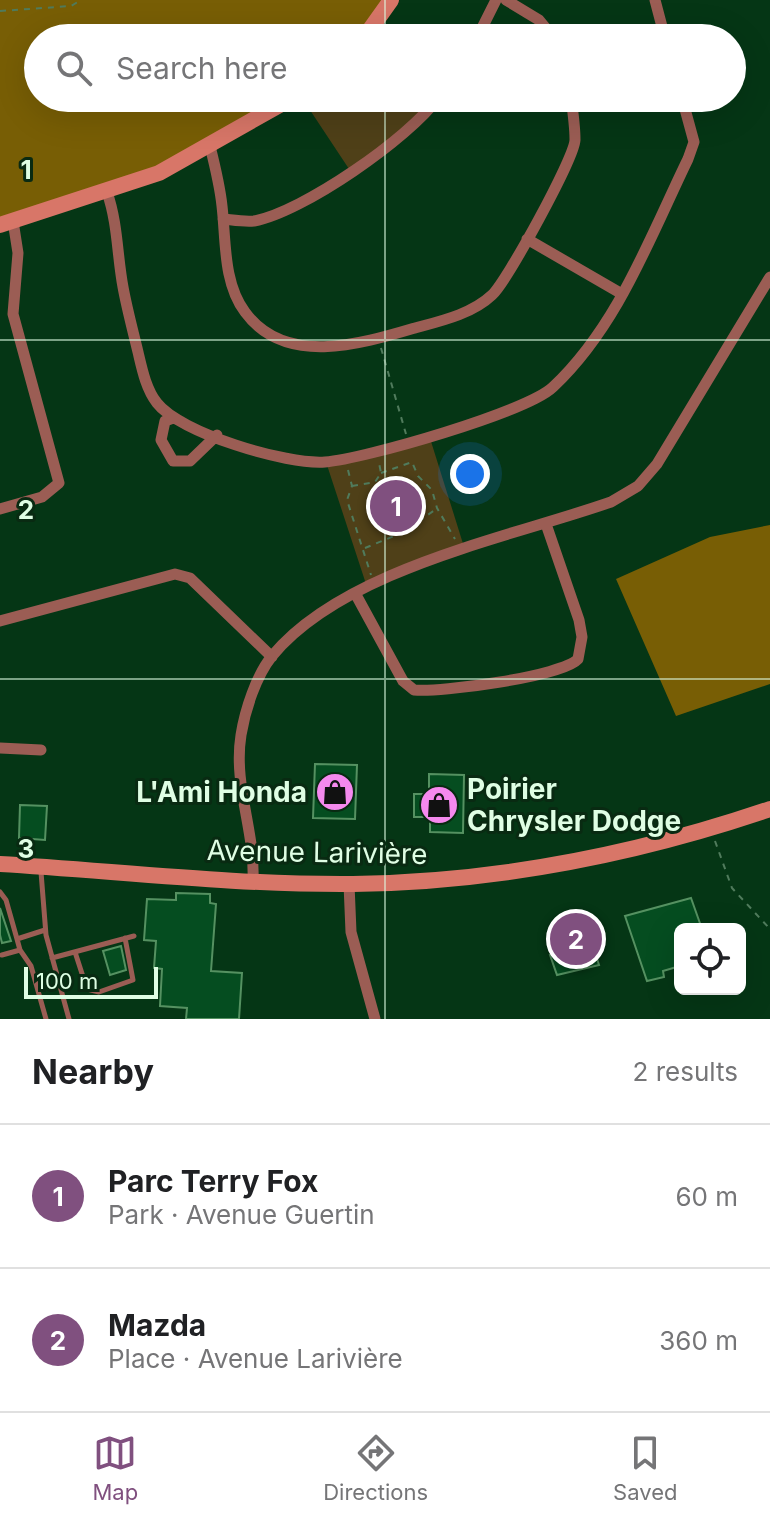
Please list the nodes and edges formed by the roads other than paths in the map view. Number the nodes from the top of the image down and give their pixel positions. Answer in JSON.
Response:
{"nodes":[{"id":1,"x":391,"y":0,"type":"edge"},
{"id":2,"x":496,"y":0,"type":"edge"},
{"id":3,"x":506,"y":0,"type":"edge"},
{"id":4,"x":655,"y":0,"type":"edge"},
{"id":5,"x":374,"y":24,"type":"edge"},
{"id":6,"x":484,"y":24,"type":"edge"},
{"id":7,"x":542,"y":24,"type":"edge"},
{"id":8,"x":661,"y":24,"type":"edge"},
{"id":9,"x":268,"y":112,"type":"edge"},
{"id":10,"x":426,"y":112,"type":"edge"},
{"id":11,"x":572,"y":112,"type":"edge"},
{"id":12,"x":686,"y":112,"type":"edge"},
{"id":13,"x":210,"y":146,"type":"junction"},
{"id":14,"x":107,"y":192,"type":"junction"},
{"id":15,"x":223,"y":219,"type":"junction"},
{"id":16,"x":7,"y":223,"type":"edge"},
{"id":17,"x":527,"y":239,"type":"junction"},
{"id":18,"x":770,"y":277,"type":"edge"},
{"id":19,"x":622,"y":294,"type":"junction"},
{"id":20,"x":173,"y":418,"type":"junction"},
{"id":21,"x":217,"y":435,"type":"junction"},
{"id":22,"x":0,"y":509,"type":"edge"},
{"id":23,"x":546,"y":524,"type":"junction"},
{"id":24,"x":355,"y":593,"type":"junction"},
{"id":25,"x":0,"y":621,"type":"edge"},
{"id":26,"x":272,"y":657,"type":"junction"},
{"id":27,"x":0,"y":748,"type":"edge"},
{"id":28,"x":41,"y":750,"type":"dead end"},
{"id":29,"x":770,"y":809,"type":"edge"},
{"id":30,"x":0,"y":864,"type":"edge"},
{"id":31,"x":40,"y":867,"type":"junction"},
{"id":32,"x":253,"y":879,"type":"junction"},
{"id":33,"x":349,"y":884,"type":"junction"},
{"id":34,"x":0,"y":892,"type":"edge"},
{"id":35,"x":45,"y":930,"type":"junction"},
{"id":36,"x":134,"y":936,"type":"dead end"},
{"id":37,"x":125,"y":938,"type":"junction"},
{"id":38,"x":17,"y":939,"type":"junction"},
{"id":39,"x":20,"y":950,"type":"junction"},
{"id":40,"x":75,"y":952,"type":"junction"},
{"id":41,"x":1,"y":953,"type":"edge"},
{"id":42,"x":52,"y":958,"type":"junction"},
{"id":43,"x":46,"y":1019,"type":"edge"},
{"id":44,"x":69,"y":1019,"type":"edge"},
{"id":45,"x":375,"y":1019,"type":"edge"}],
"edges":[{"from":1,"to":5,"type":"main road"},
{"from":2,"to":6,"type":"street"},
{"from":3,"to":7,"type":"street"},
{"from":4,"to":8,"type":"street"},
{"from":9,"to":13,"type":"main road"},
{"from":10,"to":15,"type":"street"},
{"from":11,"to":17,"type":"street"},
{"from":12,"to":19,"type":"street"},
{"from":13,"to":14,"type":"main road"},
{"from":13,"to":15,"type":"street"},
{"from":14,"to":16,"type":"main road"},
{"from":14,"to":20,"type":"street"},
{"from":15,"to":17,"type":"street"},
{"from":16,"to":22,"type":"street"},
{"from":17,"to":19,"type":"street"},
{"from":18,"to":23,"type":"street"},
{"from":19,"to":21,"type":"street"},
{"from":20,"to":21,"type":"street"},
{"from":20,"to":21,"type":"street"},
{"from":23,"to":24,"type":"street"},
{"from":23,"to":24,"type":"street"},
{"from":24,"to":26,"type":"street"},
{"from":25,"to":26,"type":"street"},
{"from":26,"to":32,"type":"street"},
{"from":27,"to":28,"type":"street"},
{"from":29,"to":33,"type":"main road","name":"Avenue Larivière"},
{"from":30,"to":31,"type":"main road","name":"Avenue Larivière"},
{"from":31,"to":32,"type":"main road","name":"Avenue Larivière"},
{"from":31,"to":35,"type":"lane"},
{"from":32,"to":33,"type":"main road","name":"Avenue Larivière"},
{"from":33,"to":45,"type":"street"},
{"from":34,"to":38,"type":"lane"},
{"from":35,"to":38,"type":"lane"},
{"from":35,"to":42,"type":"lane"},
{"from":36,"to":37,"type":"lane"},
{"from":37,"to":40,"type":"lane"},
{"from":37,"to":40,"type":"lane"},
{"from":38,"to":39,"type":"lane"},
{"from":39,"to":41,"type":"lane"},
{"from":39,"to":43,"type":"lane"},
{"from":40,"to":42,"type":"lane"},
{"from":42,"to":44,"type":"lane"}]}
